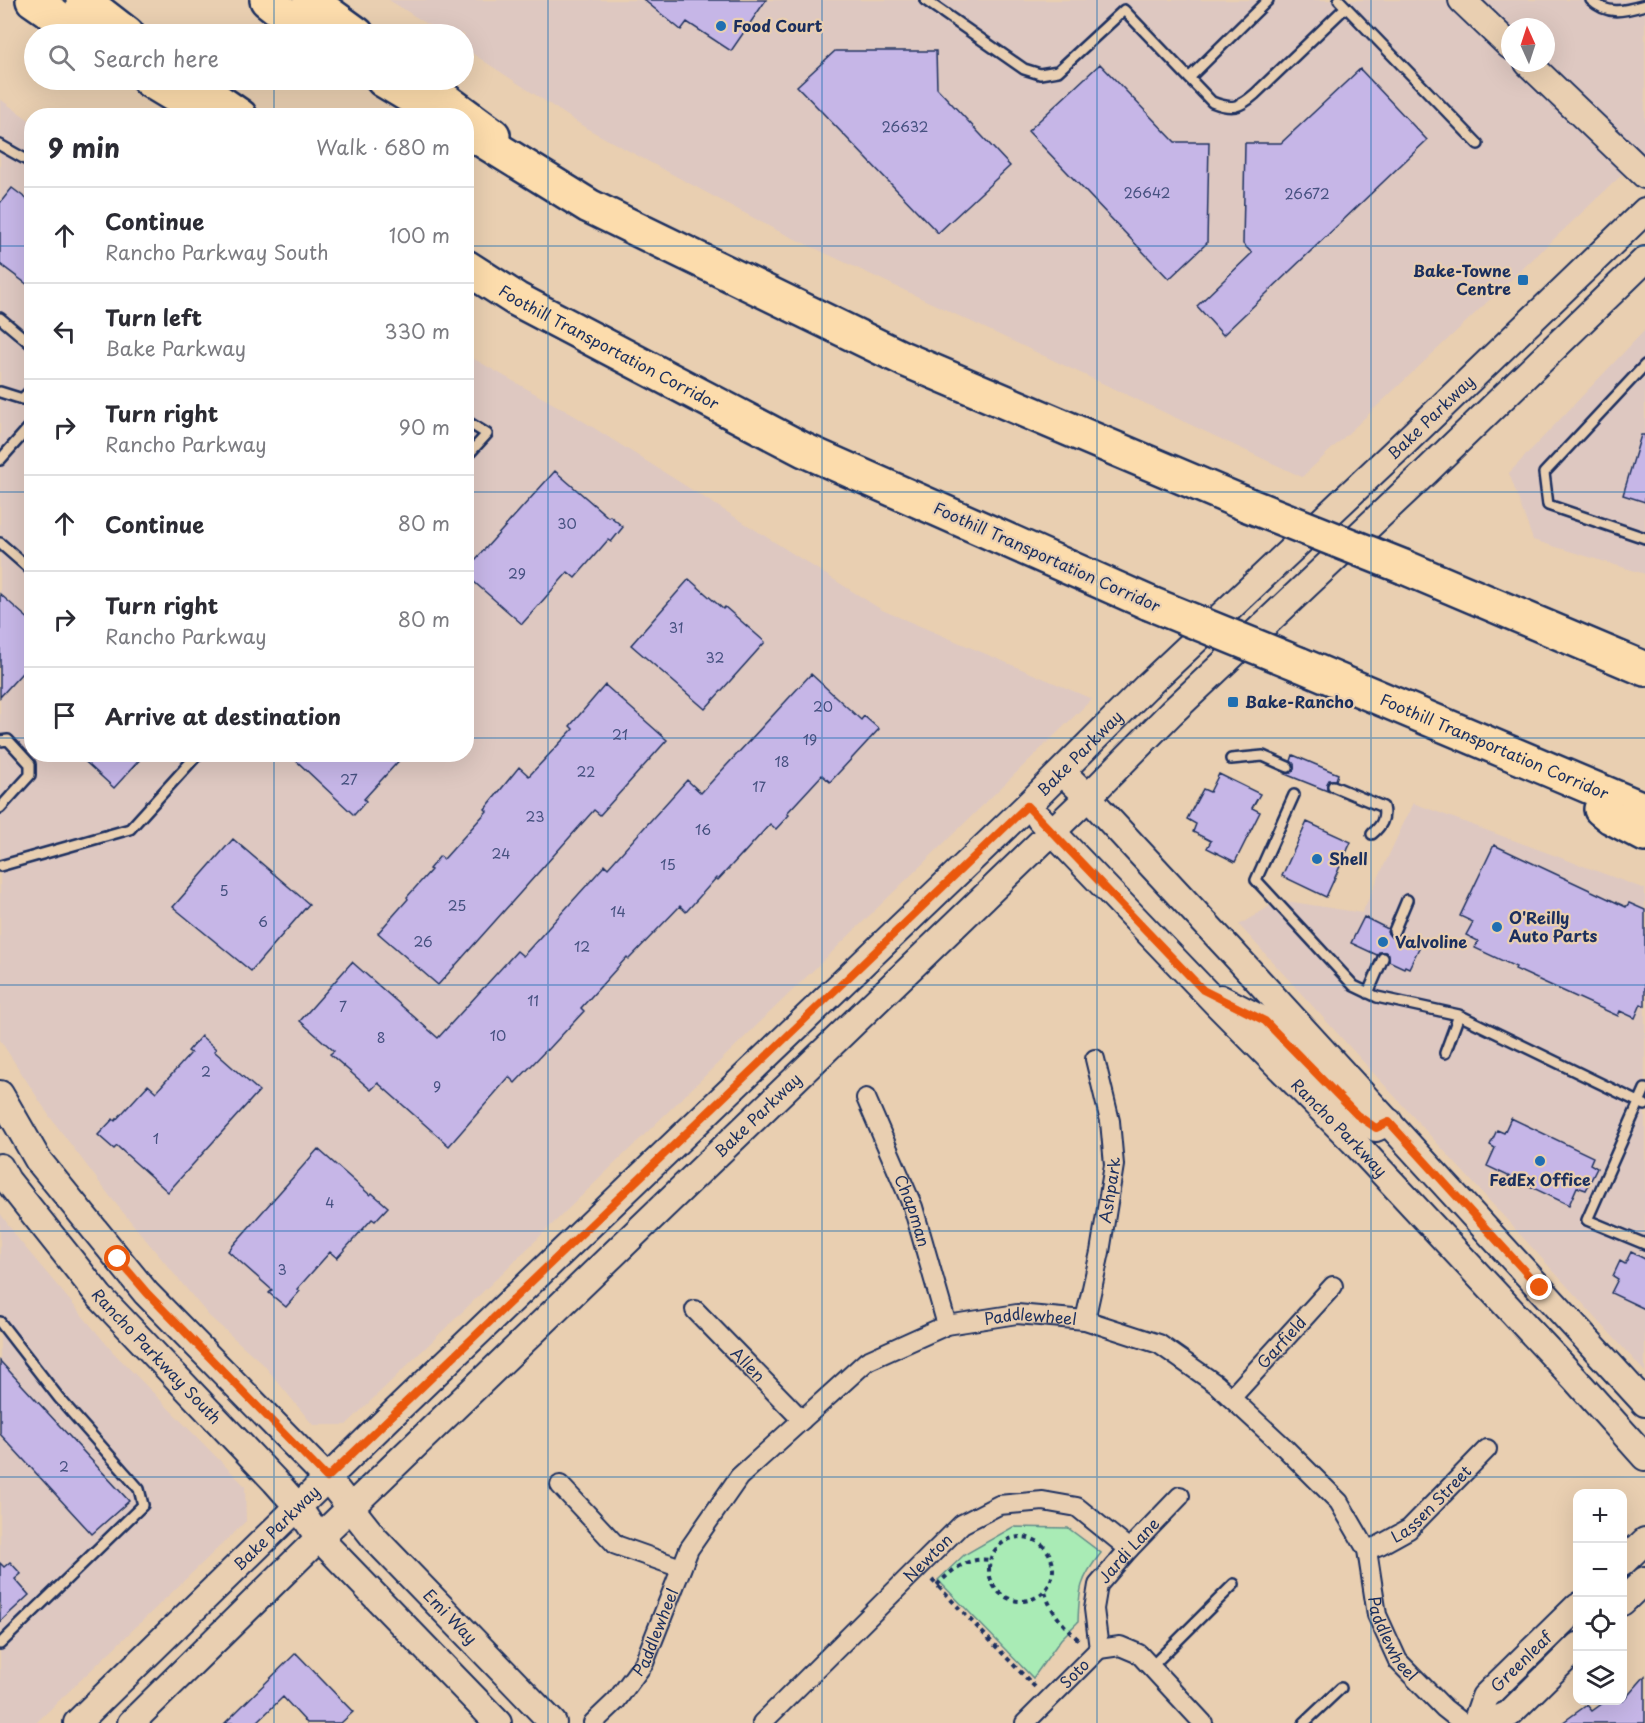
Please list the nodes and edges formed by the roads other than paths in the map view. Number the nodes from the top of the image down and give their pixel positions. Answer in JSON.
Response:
{"nodes":[{"id":1,"x":33,"y":0,"type":"edge"},
{"id":2,"x":83,"y":0,"type":"edge"},
{"id":3,"x":267,"y":0,"type":"edge"},
{"id":4,"x":310,"y":0,"type":"edge"},
{"id":5,"x":926,"y":0,"type":"edge"},
{"id":6,"x":1268,"y":0,"type":"edge"},
{"id":7,"x":1591,"y":0,"type":"edge"},
{"id":8,"x":1343,"y":3,"type":"edge"},
{"id":9,"x":1467,"y":5,"type":"edge"},
{"id":10,"x":1645,"y":5,"type":"edge"},
{"id":11,"x":68,"y":24,"type":"edge"},
{"id":12,"x":114,"y":24,"type":"edge"},
{"id":13,"x":297,"y":24,"type":"edge"},
{"id":14,"x":343,"y":24,"type":"edge"},
{"id":15,"x":1501,"y":37,"type":"edge"},
{"id":16,"x":1537,"y":72,"type":"edge"},
{"id":17,"x":1189,"y":78,"type":"junction"},
{"id":18,"x":165,"y":90,"type":"edge"},
{"id":19,"x":201,"y":90,"type":"edge"},
{"id":20,"x":399,"y":90,"type":"edge"},
{"id":21,"x":432,"y":90,"type":"edge"},
{"id":22,"x":195,"y":108,"type":"edge"},
{"id":23,"x":228,"y":108,"type":"edge"},
{"id":24,"x":429,"y":108,"type":"edge"},
{"id":25,"x":456,"y":108,"type":"edge"},
{"id":26,"x":474,"y":121,"type":"edge"},
{"id":27,"x":474,"y":135,"type":"edge"},
{"id":28,"x":1478,"y":144,"type":"dead end"},
{"id":29,"x":0,"y":145,"type":"edge"},
{"id":30,"x":24,"y":158,"type":"edge"},
{"id":31,"x":1645,"y":175,"type":"edge"},
{"id":32,"x":589,"y":206,"type":"junction"},
{"id":33,"x":1645,"y":211,"type":"edge"},
{"id":34,"x":1645,"y":260,"type":"edge"},
{"id":35,"x":474,"y":273,"type":"edge"},
{"id":36,"x":0,"y":318,"type":"edge"},
{"id":37,"x":24,"y":338,"type":"edge"},
{"id":38,"x":1645,"y":365,"type":"edge"},
{"id":39,"x":0,"y":392,"type":"edge"},
{"id":40,"x":24,"y":400,"type":"edge"},
{"id":41,"x":474,"y":426,"type":"edge"},
{"id":42,"x":24,"y":433,"type":"edge"},
{"id":43,"x":474,"y":448,"type":"edge"},
{"id":44,"x":0,"y":460,"type":"edge"},
{"id":45,"x":1645,"y":538,"type":"edge"},
{"id":46,"x":0,"y":543,"type":"edge"},
{"id":47,"x":24,"y":564,"type":"edge"},
{"id":48,"x":1404,"y":567,"type":"junction"},
{"id":49,"x":1645,"y":649,"type":"edge"},
{"id":50,"x":1645,"y":669,"type":"edge"},
{"id":51,"x":0,"y":741,"type":"edge"},
{"id":52,"x":24,"y":757,"type":"edge"},
{"id":53,"x":1231,"y":759,"type":"dead end"},
{"id":54,"x":28,"y":762,"type":"edge"},
{"id":55,"x":191,"y":762,"type":"edge"},
{"id":56,"x":1288,"y":767,"type":"dead end"},
{"id":57,"x":1550,"y":770,"type":"junction"},
{"id":58,"x":1062,"y":772,"type":"junction"},
{"id":59,"x":1333,"y":786,"type":"dead end"},
{"id":60,"x":1294,"y":795,"type":"dead end"},
{"id":61,"x":1088,"y":797,"type":"junction"},
{"id":62,"x":1027,"y":806,"type":"junction"},
{"id":63,"x":0,"y":808,"type":"edge"},
{"id":64,"x":1645,"y":810,"type":"edge"},
{"id":65,"x":1052,"y":831,"type":"junction"},
{"id":66,"x":1372,"y":834,"type":"dead end"},
{"id":67,"x":1645,"y":835,"type":"edge"},
{"id":68,"x":0,"y":866,"type":"edge"},
{"id":69,"x":1407,"y":900,"type":"dead end"},
{"id":70,"x":1394,"y":931,"type":"dead end"},
{"id":71,"x":1383,"y":958,"type":"dead end"},
{"id":72,"x":1203,"y":990,"type":"junction"},
{"id":73,"x":1368,"y":993,"type":"junction"},
{"id":74,"x":1459,"y":1015,"type":"junction"},
{"id":75,"x":1445,"y":1053,"type":"dead end"},
{"id":76,"x":1095,"y":1059,"type":"dead end"},
{"id":77,"x":1645,"y":1089,"type":"edge"},
{"id":78,"x":0,"y":1094,"type":"edge"},
{"id":79,"x":866,"y":1098,"type":"dead end"},
{"id":80,"x":1642,"y":1103,"type":"edge"},
{"id":81,"x":1389,"y":1122,"type":"junction"},
{"id":82,"x":39,"y":1160,"type":"junction"},
{"id":83,"x":2,"y":1177,"type":"edge"},
{"id":84,"x":1645,"y":1244,"type":"edge"},
{"id":85,"x":1333,"y":1287,"type":"dead end"},
{"id":86,"x":695,"y":1310,"type":"dead end"},
{"id":87,"x":1085,"y":1320,"type":"junction"},
{"id":88,"x":0,"y":1322,"type":"edge"},
{"id":89,"x":947,"y":1325,"type":"junction"},
{"id":90,"x":1231,"y":1398,"type":"junction"},
{"id":91,"x":1645,"y":1403,"type":"edge"},
{"id":92,"x":802,"y":1420,"type":"junction"},
{"id":93,"x":1487,"y":1449,"type":"dead end"},
{"id":94,"x":1645,"y":1457,"type":"edge"},
{"id":95,"x":327,"y":1478,"type":"junction"},
{"id":96,"x":560,"y":1485,"type":"dead end"},
{"id":97,"x":1180,"y":1496,"type":"dead end"},
{"id":98,"x":298,"y":1507,"type":"junction"},
{"id":99,"x":351,"y":1507,"type":"junction"},
{"id":100,"x":319,"y":1538,"type":"junction"},
{"id":101,"x":1645,"y":1541,"type":"edge"},
{"id":102,"x":1129,"y":1549,"type":"junction"},
{"id":103,"x":1367,"y":1550,"type":"junction"},
{"id":104,"x":1627,"y":1559,"type":"edge"},
{"id":105,"x":681,"y":1568,"type":"junction"},
{"id":106,"x":1645,"y":1580,"type":"edge"},
{"id":107,"x":1234,"y":1584,"type":"dead end"},
{"id":108,"x":1627,"y":1598,"type":"edge"},
{"id":109,"x":1573,"y":1611,"type":"edge"},
{"id":110,"x":0,"y":1644,"type":"edge"},
{"id":111,"x":1573,"y":1651,"type":"edge"},
{"id":112,"x":1096,"y":1652,"type":"junction"},
{"id":113,"x":1151,"y":1667,"type":"junction"},
{"id":114,"x":1341,"y":1688,"type":"dead end"},
{"id":115,"x":76,"y":1723,"type":"edge"},
{"id":116,"x":131,"y":1723,"type":"edge"},
{"id":117,"x":498,"y":1723,"type":"edge"},
{"id":118,"x":553,"y":1723,"type":"edge"},
{"id":119,"x":593,"y":1723,"type":"edge"},
{"id":120,"x":762,"y":1723,"type":"edge"},
{"id":121,"x":1025,"y":1723,"type":"edge"},
{"id":122,"x":1203,"y":1723,"type":"edge"},
{"id":123,"x":1304,"y":1723,"type":"edge"},
{"id":124,"x":1463,"y":1723,"type":"edge"},
{"id":125,"x":1476,"y":1723,"type":"edge"},
{"id":126,"x":1489,"y":1723,"type":"edge"}],
"edges":[{"from":1,"to":11,"type":"highway"},
{"from":2,"to":12,"type":"highway"},
{"from":3,"to":13,"type":"highway"},
{"from":4,"to":14,"type":"highway"},
{"from":5,"to":17,"type":"lane"},
{"from":6,"to":17,"type":"lane"},
{"from":7,"to":10,"type":"lane"},
{"from":8,"to":17,"type":"lane"},
{"from":8,"to":28,"type":"lane"},
{"from":9,"to":15,"type":"main road"},
{"from":16,"to":31,"type":"main road"},
{"from":18,"to":22,"type":"highway"},
{"from":19,"to":23,"type":"highway"},
{"from":20,"to":24,"type":"highway"},
{"from":21,"to":25,"type":"highway"},
{"from":26,"to":32,"type":"highway"},
{"from":27,"to":32,"type":"highway"},
{"from":29,"to":30,"type":"lane"},
{"from":32,"to":48,"type":"highway","bridge":true},
{"from":33,"to":58,"type":"main road","name":"Bake Parkway"},
{"from":34,"to":61,"type":"main road","name":"Bake Parkway"},
{"from":35,"to":57,"type":"highway","name":"Foothill Transportation Corridor","bridge":true},
{"from":36,"to":37,"type":"lane"},
{"from":38,"to":45,"type":"lane"},
{"from":39,"to":40,"type":"lane"},
{"from":41,"to":43,"type":"lane"},
{"from":42,"to":44,"type":"lane"},
{"from":46,"to":47,"type":"lane"},
{"from":48,"to":49,"type":"highway"},
{"from":48,"to":50,"type":"highway"},
{"from":51,"to":52,"type":"lane"},
{"from":53,"to":56,"type":"lane"},
{"from":54,"to":63,"type":"lane"},
{"from":55,"to":68,"type":"lane"},
{"from":57,"to":64,"type":"highway","name":"Foothill Transportation Corridor"},
{"from":57,"to":67,"type":"highway"},
{"from":58,"to":61,"type":"main road"},
{"from":58,"to":62,"type":"main road","name":"Bake Parkway"},
{"from":59,"to":66,"type":"lane"},
{"from":60,"to":73,"type":"lane"},
{"from":61,"to":65,"type":"main road","name":"Bake Parkway"},
{"from":61,"to":81,"type":"main road"},
{"from":62,"to":65,"type":"main road","name":"Rancho Parkway"},
{"from":62,"to":95,"type":"main road","name":"Bake Parkway"},
{"from":65,"to":72,"type":"main road","name":"Rancho Parkway"},
{"from":65,"to":99,"type":"main road","name":"Bake Parkway"},
{"from":69,"to":70,"type":"lane"},
{"from":71,"to":73,"type":"lane"},
{"from":72,"to":81,"type":"main road"},
{"from":72,"to":94,"type":"main road","name":"Rancho Parkway"},
{"from":73,"to":74,"type":"lane"},
{"from":74,"to":75,"type":"lane"},
{"from":74,"to":80,"type":"lane"},
{"from":76,"to":87,"type":"street","name":"Ashpark"},
{"from":77,"to":80,"type":"lane"},
{"from":78,"to":82,"type":"main road"},
{"from":79,"to":89,"type":"street","name":"Chapman"},
{"from":80,"to":84,"type":"lane"},
{"from":81,"to":91,"type":"main road"},
{"from":82,"to":83,"type":"main road"},
{"from":82,"to":95,"type":"main road"},
{"from":83,"to":98,"type":"main road","name":"Rancho Parkway South"},
{"from":85,"to":90,"type":"street","name":"Garfield"},
{"from":86,"to":92,"type":"street","name":"Allen"},
{"from":87,"to":89,"type":"street","name":"Paddlewheel"},
{"from":87,"to":90,"type":"street","name":"Paddlewheel"},
{"from":88,"to":110,"type":"lane"},
{"from":89,"to":92,"type":"street","name":"Paddlewheel"},
{"from":90,"to":103,"type":"street","name":"Paddlewheel"},
{"from":92,"to":105,"type":"street","name":"Paddlewheel"},
{"from":93,"to":103,"type":"street","name":"Lassen Street"},
{"from":95,"to":98,"type":"main road","name":"Bake Parkway"},
{"from":95,"to":99,"type":"main road"},
{"from":96,"to":105,"type":"street"},
{"from":97,"to":102,"type":"street","name":"Jardi Lane"},
{"from":98,"to":100,"type":"main road","name":"Rancho Parkway South"},
{"from":98,"to":115,"type":"main road","name":"Bake Parkway"},
{"from":99,"to":100,"type":"main road","name":"Bake Parkway"},
{"from":99,"to":118,"type":"main road","name":"Emi Way"},
{"from":100,"to":116,"type":"main road","name":"Bake Parkway"},
{"from":100,"to":117,"type":"main road"},
{"from":101,"to":104,"type":"main road"},
{"from":102,"to":112,"type":"street","name":"Jardi Lane"},
{"from":102,"to":120,"type":"street","name":"Newton"},
{"from":103,"to":124,"type":"street","name":"Paddlewheel"},
{"from":105,"to":119,"type":"street","name":"Paddlewheel"},
{"from":106,"to":108,"type":"main road"},
{"from":107,"to":113,"type":"lane"},
{"from":109,"to":125,"type":"main road","name":"Greenleaf"},
{"from":111,"to":126,"type":"main road","name":"Greenleaf"},
{"from":112,"to":113,"type":"street"},
{"from":112,"to":121,"type":"street","name":"Soto"},
{"from":113,"to":122,"type":"street"},
{"from":114,"to":123,"type":"lane"}]}
